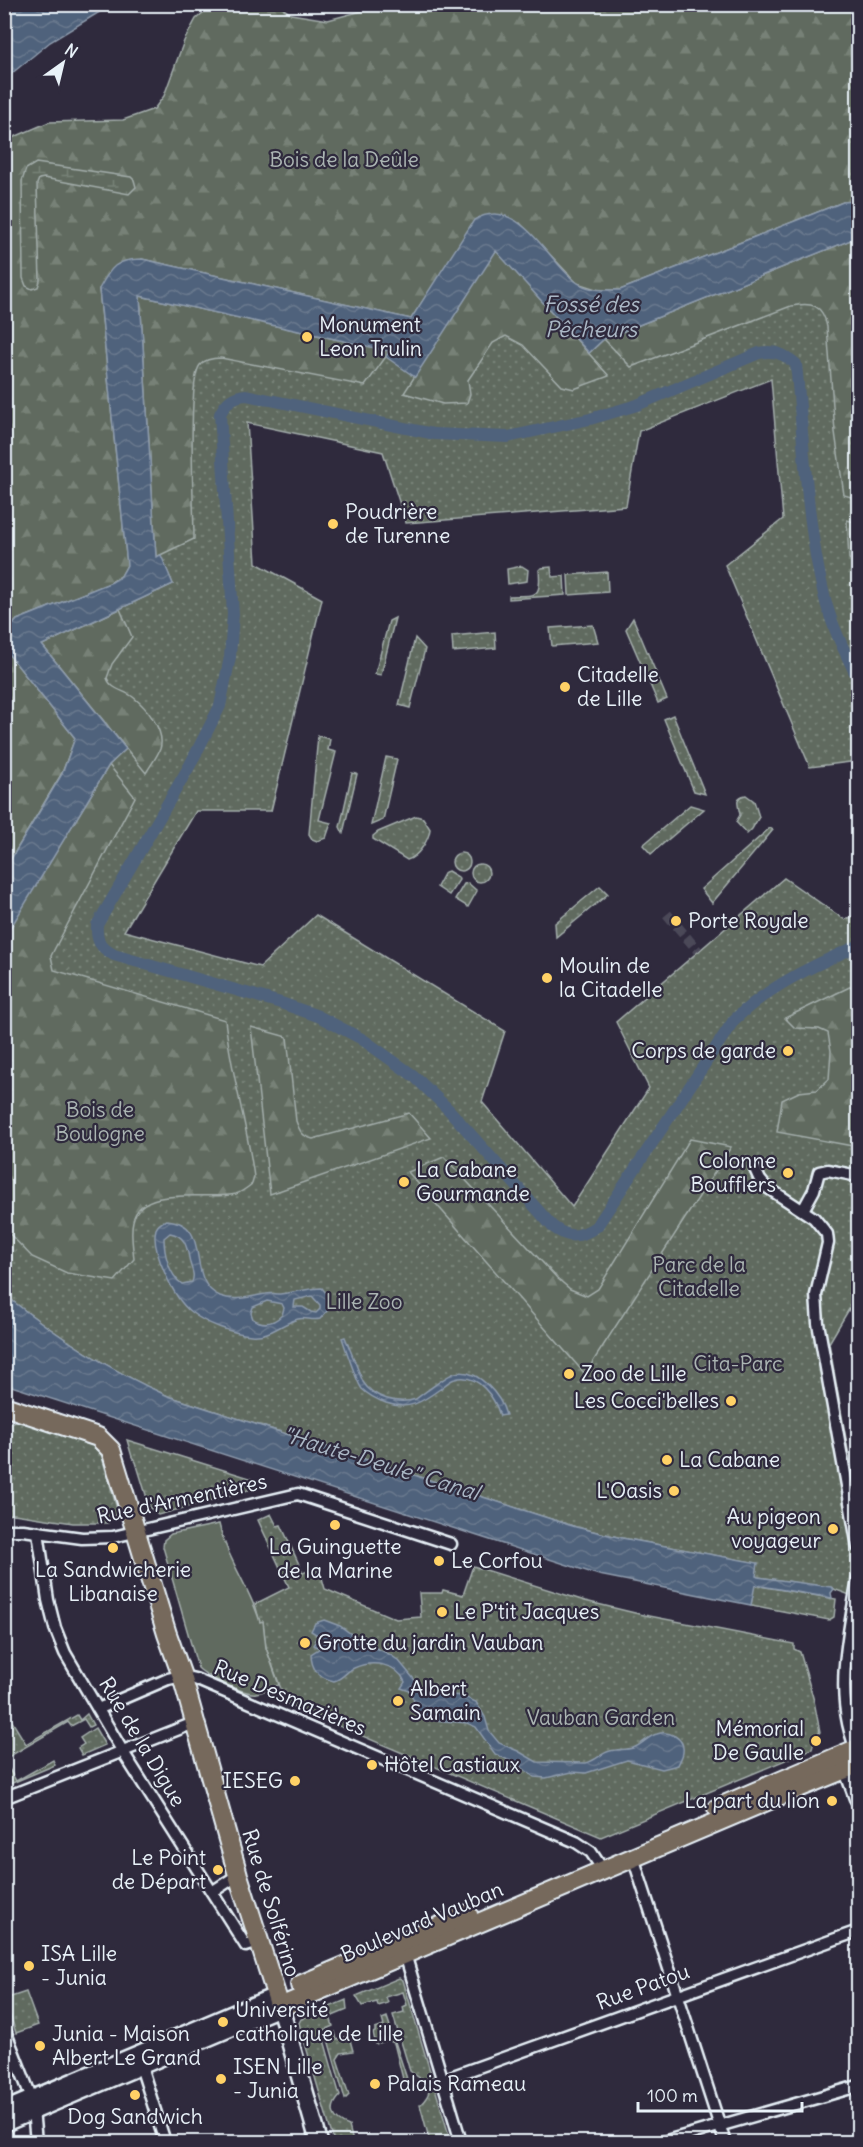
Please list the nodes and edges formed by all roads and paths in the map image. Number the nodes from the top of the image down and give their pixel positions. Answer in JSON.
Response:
{"nodes":[{"id":1,"x":755,"y":1169,"type":"dead end"},
{"id":2,"x":858,"y":1176,"type":"edge"},
{"id":3,"x":802,"y":1210,"type":"junction"},
{"id":4,"x":4,"y":1395,"type":"edge"},
{"id":5,"x":4,"y":1406,"type":"edge"},
{"id":6,"x":107,"y":1437,"type":"junction"},
{"id":7,"x":4,"y":1530,"type":"edge"},
{"id":8,"x":140,"y":1531,"type":"junction"},
{"id":9,"x":38,"y":1532,"type":"junction"},
{"id":10,"x":451,"y":1544,"type":"dead end"},
{"id":11,"x":858,"y":1547,"type":"edge"},
{"id":12,"x":858,"y":1579,"type":"edge"},
{"id":13,"x":182,"y":1676,"type":"junction"},
{"id":14,"x":98,"y":1709,"type":"junction"},
{"id":15,"x":194,"y":1723,"type":"junction"},
{"id":16,"x":123,"y":1752,"type":"junction"},
{"id":17,"x":856,"y":1756,"type":"edge"},
{"id":18,"x":4,"y":1798,"type":"edge"},
{"id":19,"x":858,"y":1798,"type":"edge"},
{"id":20,"x":633,"y":1857,"type":"junction"},
{"id":21,"x":600,"y":1864,"type":"junction"},
{"id":22,"x":238,"y":1875,"type":"junction"},
{"id":23,"x":212,"y":1892,"type":"junction"},
{"id":24,"x":858,"y":1931,"type":"edge"},
{"id":25,"x":259,"y":1942,"type":"junction"},
{"id":26,"x":405,"y":1954,"type":"junction"},
{"id":27,"x":677,"y":1996,"type":"junction"},
{"id":28,"x":278,"y":2001,"type":"junction"},
{"id":29,"x":4,"y":2028,"type":"edge"},
{"id":30,"x":139,"y":2060,"type":"junction"},
{"id":31,"x":442,"y":2080,"type":"junction"},
{"id":32,"x":858,"y":2086,"type":"edge"},
{"id":33,"x":33,"y":2105,"type":"junction"},
{"id":34,"x":4,"y":2111,"type":"edge"},
{"id":35,"x":4,"y":2123,"type":"edge"},
{"id":36,"x":719,"y":2126,"type":"junction"},
{"id":37,"x":36,"y":2142,"type":"edge"},
{"id":38,"x":165,"y":2142,"type":"edge"},
{"id":39,"x":319,"y":2142,"type":"edge"},
{"id":40,"x":461,"y":2142,"type":"edge"},
{"id":41,"x":663,"y":2142,"type":"edge"},
{"id":42,"x":725,"y":2142,"type":"edge"}],
"edges":[{"from":1,"to":3,"type":"street"},
{"from":2,"to":3,"type":"street"},
{"from":3,"to":11,"type":"street"},
{"from":4,"to":6,"type":"main road"},
{"from":5,"to":6,"type":"main road"},
{"from":6,"to":8,"type":"main road","name":"Rue de Solférino"},
{"from":7,"to":9,"type":"street","name":"Rue d'Armentières"},
{"from":8,"to":9,"type":"street","name":"Rue d'Armentières"},
{"from":8,"to":10,"type":"street","name":"Rue d'Armentières"},
{"from":8,"to":13,"type":"main road","name":"Rue de Solférino"},
{"from":9,"to":14,"type":"street","name":"Rue de la Digue"},
{"from":12,"to":17,"type":"street"},
{"from":13,"to":14,"type":"street"},
{"from":13,"to":15,"type":"main road","name":"Rue de Solférino"},
{"from":13,"to":21,"type":"street","name":"Rue Desmazières"},
{"from":14,"to":16,"type":"street","name":"Rue de la Digue"},
{"from":15,"to":16,"type":"street"},
{"from":15,"to":22,"type":"main road","name":"Rue de Solférino"},
{"from":16,"to":18,"type":"street"},
{"from":16,"to":23,"type":"street","name":"Rue de la Digue"},
{"from":17,"to":19,"type":"main road"},
{"from":17,"to":20,"type":"main road","name":"Boulevard Vauban"},
{"from":17,"to":21,"type":"main road","name":"Boulevard Vauban"},
{"from":20,"to":21,"type":"main road","name":"Boulevard Vauban"},
{"from":20,"to":27,"type":"street"},
{"from":21,"to":26,"type":"main road","name":"Boulevard Vauban"},
{"from":21,"to":28,"type":"main road","name":"Boulevard Vauban"},
{"from":22,"to":23,"type":"street"},
{"from":22,"to":25,"type":"main road","name":"Rue de Solférino"},
{"from":23,"to":25,"type":"street","name":"Rue de la Digue"},
{"from":24,"to":27,"type":"street","name":"Rue Patou"},
{"from":25,"to":28,"type":"main road","name":"Rue de Solférino"},
{"from":26,"to":28,"type":"main road","name":"Boulevard Vauban"},
{"from":26,"to":31,"type":"street"},
{"from":27,"to":31,"type":"street","name":"Rue Patou"},
{"from":27,"to":36,"type":"street"},
{"from":28,"to":30,"type":"main road","name":"Boulevard Vauban"},
{"from":28,"to":39,"type":"main road","name":"Rue de Solférino"},
{"from":29,"to":33,"type":"street"},
{"from":30,"to":33,"type":"main road","name":"Boulevard Vauban"},
{"from":30,"to":38,"type":"street"},
{"from":31,"to":40,"type":"street"},
{"from":32,"to":36,"type":"street"},
{"from":33,"to":34,"type":"main road","name":"Boulevard Vauban"},
{"from":33,"to":35,"type":"main road","name":"Boulevard Vauban"},
{"from":33,"to":37,"type":"street"},
{"from":36,"to":41,"type":"street"},
{"from":36,"to":42,"type":"street"}]}
